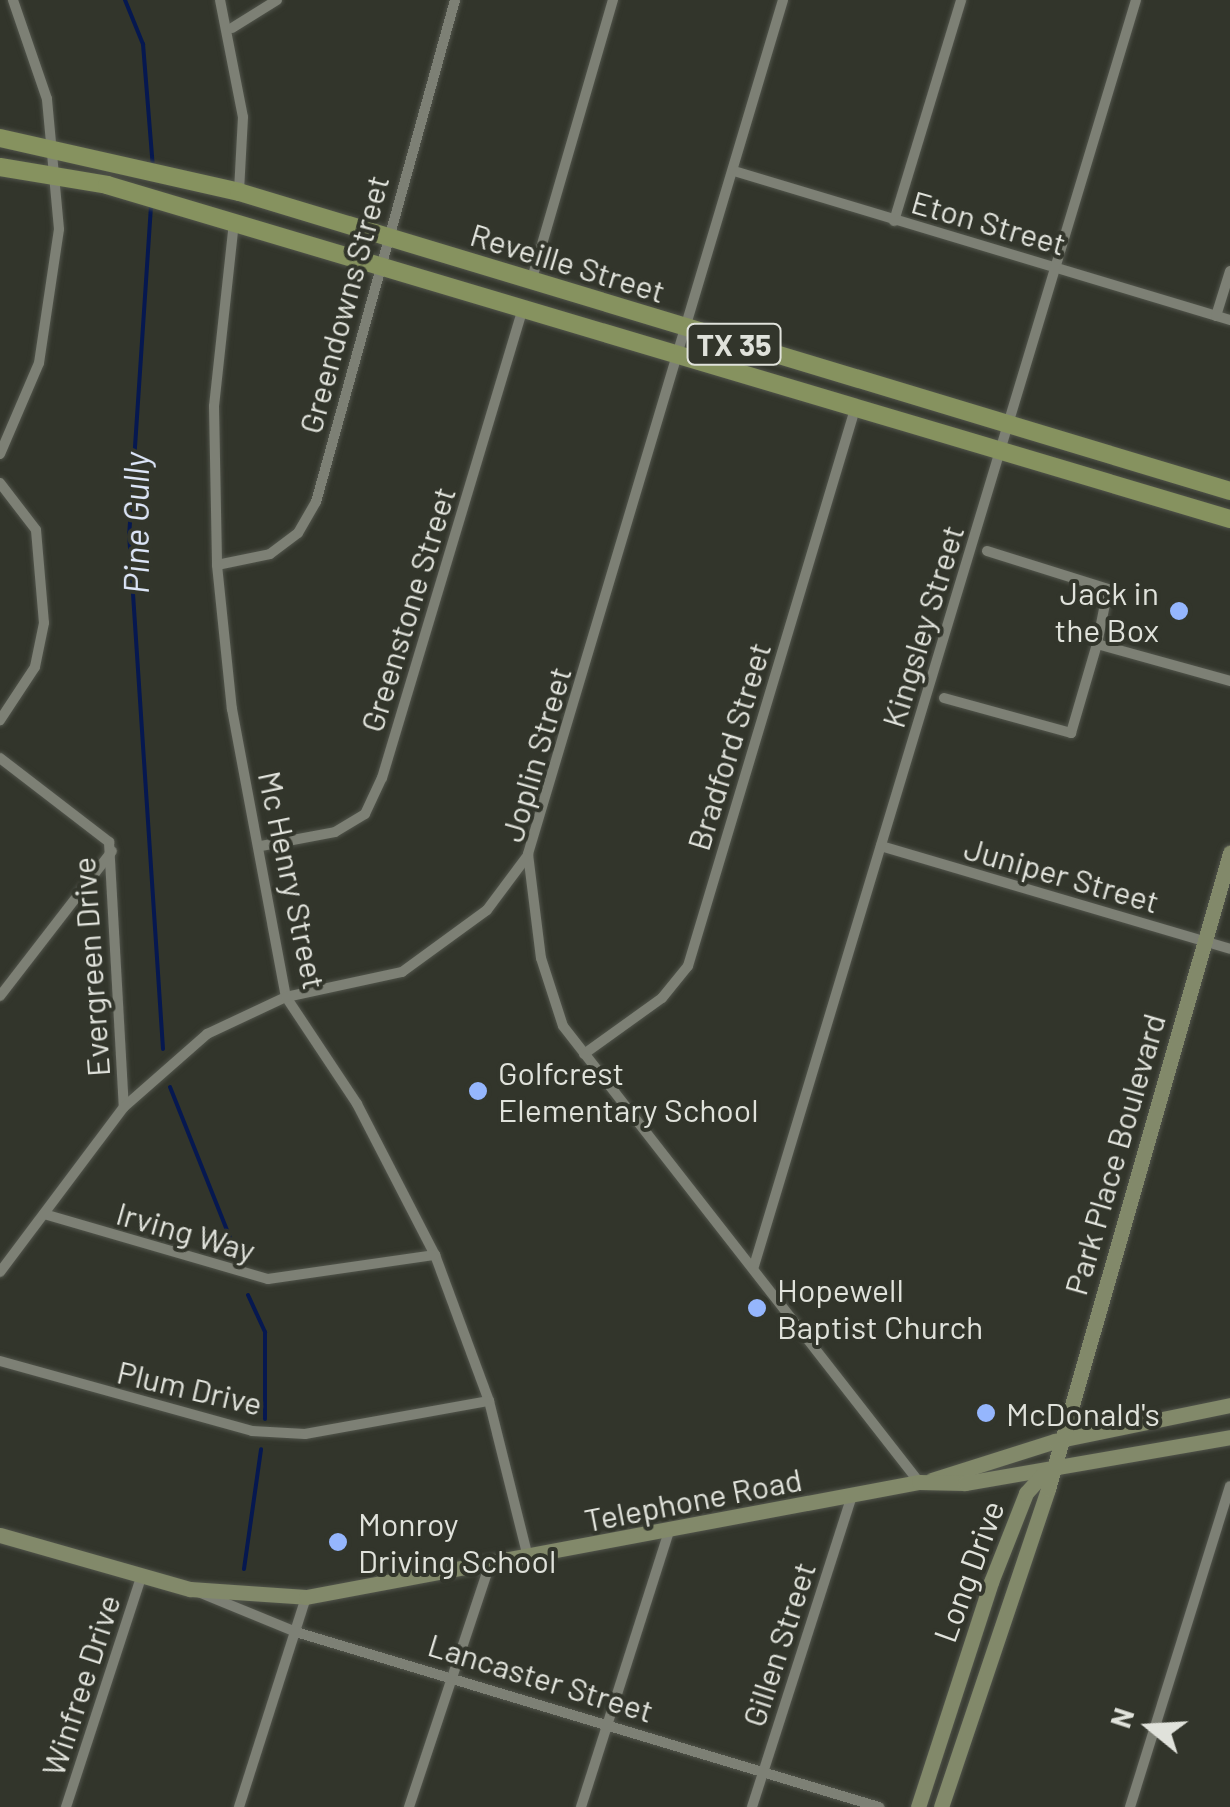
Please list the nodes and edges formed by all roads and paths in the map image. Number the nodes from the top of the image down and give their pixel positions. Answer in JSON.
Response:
{"nodes":[{"id":1,"x":13,"y":0,"type":"edge"},
{"id":2,"x":220,"y":0,"type":"edge"},
{"id":3,"x":277,"y":0,"type":"edge"},
{"id":4,"x":454,"y":0,"type":"edge"},
{"id":5,"x":613,"y":0,"type":"edge"},
{"id":6,"x":783,"y":0,"type":"edge"},
{"id":7,"x":961,"y":0,"type":"edge"},
{"id":8,"x":1136,"y":0,"type":"edge"},
{"id":9,"x":232,"y":28,"type":"junction"},
{"id":10,"x":0,"y":138,"type":"edge"},
{"id":11,"x":54,"y":145,"type":"junction"},
{"id":12,"x":0,"y":167,"type":"edge"},
{"id":13,"x":734,"y":172,"type":"junction"},
{"id":14,"x":58,"y":175,"type":"junction"},
{"id":15,"x":239,"y":192,"type":"junction"},
{"id":16,"x":894,"y":220,"type":"junction"},
{"id":17,"x":234,"y":222,"type":"junction"},
{"id":18,"x":384,"y":236,"type":"junction"},
{"id":19,"x":376,"y":266,"type":"junction"},
{"id":20,"x":1057,"y":268,"type":"junction"},
{"id":21,"x":1230,"y":271,"type":"edge"},
{"id":22,"x":531,"y":283,"type":"junction"},
{"id":23,"x":523,"y":310,"type":"junction"},
{"id":24,"x":1216,"y":316,"type":"junction"},
{"id":25,"x":1230,"y":320,"type":"edge"},
{"id":26,"x":687,"y":330,"type":"junction"},
{"id":27,"x":680,"y":356,"type":"junction"},
{"id":28,"x":855,"y":409,"type":"junction"},
{"id":29,"x":1010,"y":424,"type":"junction"},
{"id":30,"x":1002,"y":452,"type":"junction"},
{"id":31,"x":0,"y":454,"type":"edge"},
{"id":32,"x":0,"y":483,"type":"edge"},
{"id":33,"x":1230,"y":491,"type":"edge"},
{"id":34,"x":1230,"y":520,"type":"edge"},
{"id":35,"x":987,"y":551,"type":"dead end"},
{"id":36,"x":216,"y":565,"type":"junction"},
{"id":37,"x":1097,"y":644,"type":"junction"},
{"id":38,"x":1230,"y":681,"type":"edge"},
{"id":39,"x":944,"y":698,"type":"dead end"},
{"id":40,"x":0,"y":720,"type":"edge"},
{"id":41,"x":0,"y":758,"type":"edge"},
{"id":42,"x":261,"y":846,"type":"junction"},
{"id":43,"x":881,"y":846,"type":"junction"},
{"id":44,"x":112,"y":851,"type":"junction"},
{"id":45,"x":528,"y":854,"type":"junction"},
{"id":46,"x":1230,"y":854,"type":"edge"},
{"id":47,"x":1203,"y":942,"type":"junction"},
{"id":48,"x":1230,"y":950,"type":"edge"},
{"id":49,"x":0,"y":996,"type":"edge"},
{"id":50,"x":286,"y":998,"type":"junction"},
{"id":51,"x":584,"y":1054,"type":"junction"},
{"id":52,"x":124,"y":1106,"type":"junction"},
{"id":53,"x":44,"y":1214,"type":"junction"},
{"id":54,"x":435,"y":1255,"type":"junction"},
{"id":55,"x":754,"y":1266,"type":"junction"},
{"id":56,"x":0,"y":1272,"type":"edge"},
{"id":57,"x":0,"y":1361,"type":"edge"},
{"id":58,"x":489,"y":1402,"type":"junction"},
{"id":59,"x":1230,"y":1405,"type":"edge"},
{"id":60,"x":1230,"y":1437,"type":"edge"},
{"id":61,"x":1055,"y":1441,"type":"junction"},
{"id":62,"x":1047,"y":1470,"type":"junction"},
{"id":63,"x":924,"y":1482,"type":"junction"},
{"id":64,"x":1230,"y":1486,"type":"edge"},
{"id":65,"x":852,"y":1496,"type":"junction"},
{"id":66,"x":669,"y":1531,"type":"junction"},
{"id":67,"x":0,"y":1535,"type":"edge"},
{"id":68,"x":528,"y":1559,"type":"junction"},
{"id":69,"x":488,"y":1568,"type":"junction"},
{"id":70,"x":141,"y":1578,"type":"junction"},
{"id":71,"x":190,"y":1589,"type":"junction"},
{"id":72,"x":306,"y":1597,"type":"junction"},
{"id":73,"x":296,"y":1632,"type":"junction"},
{"id":74,"x":969,"y":1645,"type":"junction"},
{"id":75,"x":991,"y":1653,"type":"junction"},
{"id":76,"x":454,"y":1676,"type":"junction"},
{"id":77,"x":608,"y":1722,"type":"junction"},
{"id":78,"x":764,"y":1772,"type":"junction"},
{"id":79,"x":66,"y":1807,"type":"edge"},
{"id":80,"x":239,"y":1807,"type":"edge"},
{"id":81,"x":409,"y":1807,"type":"edge"},
{"id":82,"x":581,"y":1807,"type":"edge"},
{"id":83,"x":752,"y":1807,"type":"edge"},
{"id":84,"x":879,"y":1807,"type":"edge"},
{"id":85,"x":918,"y":1807,"type":"edge"},
{"id":86,"x":942,"y":1807,"type":"edge"},
{"id":87,"x":1130,"y":1807,"type":"edge"}],
"edges":[{"from":1,"to":11,"type":"street"},
{"from":2,"to":9,"type":"street"},
{"from":3,"to":9,"type":"street"},
{"from":4,"to":18,"type":"street","name":"Greendowns Street"},
{"from":5,"to":22,"type":"street"},
{"from":6,"to":13,"type":"street","name":"Joplin Street"},
{"from":7,"to":16,"type":"street"},
{"from":8,"to":20,"type":"street","name":"Kingsley Street"},
{"from":9,"to":15,"type":"street"},
{"from":10,"to":11,"type":"main road","name":"Reveille Street","number":"TX 35"},
{"from":11,"to":14,"type":"street"},
{"from":11,"to":15,"type":"main road","name":"Reveille Street","number":"TX 35"},
{"from":12,"to":14,"type":"main road","name":"Reveille Street","number":"TX 35"},
{"from":13,"to":16,"type":"street","name":"Eton Street"},
{"from":13,"to":26,"type":"street","name":"Joplin Street"},
{"from":14,"to":17,"type":"main road","name":"Reveille Street","number":"TX 35"},
{"from":14,"to":31,"type":"street"},
{"from":15,"to":18,"type":"main road","name":"Reveille Street","number":"TX 35"},
{"from":16,"to":20,"type":"street","name":"Eton Street"},
{"from":17,"to":19,"type":"main road","name":"Reveille Street","number":"TX 35"},
{"from":17,"to":36,"type":"street","name":"Mc Henry Street"},
{"from":18,"to":19,"type":"street","name":"Greendowns Street"},
{"from":18,"to":22,"type":"main road","name":"Reveille Street","number":"TX 35"},
{"from":19,"to":23,"type":"main road","name":"Reveille Street","number":"TX 35"},
{"from":19,"to":36,"type":"street","name":"Greendowns Street"},
{"from":20,"to":24,"type":"street","name":"Eton Street"},
{"from":20,"to":29,"type":"street","name":"Kingsley Street"},
{"from":21,"to":24,"type":"street"},
{"from":22,"to":26,"type":"main road","name":"Reveille Street","number":"TX 35"},
{"from":23,"to":27,"type":"main road","name":"Reveille Street","number":"TX 35"},
{"from":23,"to":42,"type":"street","name":"Greenstone Street"},
{"from":24,"to":25,"type":"street","name":"Eton Street"},
{"from":26,"to":27,"type":"street","name":"Joplin Street"},
{"from":26,"to":29,"type":"main road","name":"Reveille Street","number":"TX 35"},
{"from":27,"to":28,"type":"main road","name":"Reveille Street","number":"TX 35"},
{"from":27,"to":45,"type":"street","name":"Joplin Street"},
{"from":28,"to":30,"type":"main road","name":"Reveille Street","number":"TX 35"},
{"from":28,"to":51,"type":"street","name":"Bradford Street"},
{"from":29,"to":30,"type":"street","name":"Kingsley Street"},
{"from":29,"to":33,"type":"main road","name":"Reveille Street","number":"TX 35"},
{"from":30,"to":34,"type":"main road","name":"Reveille Street","number":"TX 35"},
{"from":30,"to":43,"type":"street","name":"Kingsley Street"},
{"from":32,"to":40,"type":"street"},
{"from":35,"to":37,"type":"street"},
{"from":36,"to":42,"type":"street","name":"Mc Henry Street"},
{"from":37,"to":38,"type":"street"},
{"from":37,"to":39,"type":"street"},
{"from":41,"to":44,"type":"street","name":"Evergreen Drive"},
{"from":42,"to":50,"type":"street","name":"Mc Henry Street"},
{"from":43,"to":47,"type":"street","name":"Juniper Street"},
{"from":43,"to":55,"type":"street","name":"Kingsley Street"},
{"from":44,"to":49,"type":"street"},
{"from":44,"to":52,"type":"street","name":"Evergreen Drive"},
{"from":45,"to":50,"type":"street"},
{"from":45,"to":51,"type":"street","name":"Joplin Street"},
{"from":46,"to":47,"type":"main road","name":"Park Place Boulevard"},
{"from":47,"to":48,"type":"street","name":"Juniper Street"},
{"from":47,"to":61,"type":"main road","name":"Park Place Boulevard"},
{"from":50,"to":52,"type":"street"},
{"from":50,"to":54,"type":"street","name":"Mc Henry Street"},
{"from":51,"to":55,"type":"street","name":"Joplin Street"},
{"from":52,"to":53,"type":"street"},
{"from":53,"to":54,"type":"street","name":"Irving Way"},
{"from":53,"to":56,"type":"street"},
{"from":54,"to":58,"type":"street","name":"Mc Henry Street"},
{"from":55,"to":63,"type":"street","name":"Joplin Street"},
{"from":57,"to":58,"type":"street","name":"Plum Drive"},
{"from":58,"to":68,"type":"street","name":"Mc Henry Street"},
{"from":59,"to":61,"type":"main road","name":"Telephone Road"},
{"from":60,"to":62,"type":"main road","name":"Telephone Road"},
{"from":61,"to":62,"type":"main road","name":"Park Place Boulevard"},
{"from":61,"to":63,"type":"main road","name":"Telephone Road"},
{"from":62,"to":63,"type":"main road","name":"Telephone Road"},
{"from":62,"to":74,"type":"main road","name":"Long Drive"},
{"from":62,"to":75,"type":"main road","name":"Long Drive"},
{"from":63,"to":65,"type":"main road","name":"Telephone Road"},
{"from":64,"to":87,"type":"street"},
{"from":65,"to":66,"type":"main road","name":"Telephone Road"},
{"from":65,"to":78,"type":"street","name":"Gillen Street"},
{"from":66,"to":68,"type":"main road","name":"Telephone Road"},
{"from":66,"to":77,"type":"street"},
{"from":67,"to":70,"type":"main road","name":"Telephone Road"},
{"from":68,"to":69,"type":"main road","name":"Telephone Road"},
{"from":69,"to":72,"type":"main road","name":"Telephone Road"},
{"from":69,"to":76,"type":"street"},
{"from":70,"to":71,"type":"main road","name":"Telephone Road"},
{"from":70,"to":79,"type":"street","name":"Winfree Drive"},
{"from":71,"to":72,"type":"main road","name":"Telephone Road"},
{"from":71,"to":73,"type":"street","name":"Lancaster Street"},
{"from":72,"to":73,"type":"street"},
{"from":73,"to":76,"type":"street","name":"Lancaster Street"},
{"from":73,"to":80,"type":"street"},
{"from":74,"to":75,"type":"main road"},
{"from":74,"to":85,"type":"main road","name":"Long Drive"},
{"from":75,"to":86,"type":"main road","name":"Long Drive"},
{"from":76,"to":77,"type":"street","name":"Lancaster Street"},
{"from":76,"to":81,"type":"street"},
{"from":77,"to":78,"type":"street","name":"Lancaster Street"},
{"from":77,"to":82,"type":"street"},
{"from":78,"to":83,"type":"street","name":"Gillen Street"},
{"from":78,"to":84,"type":"street","name":"Lancaster Street"}]}
